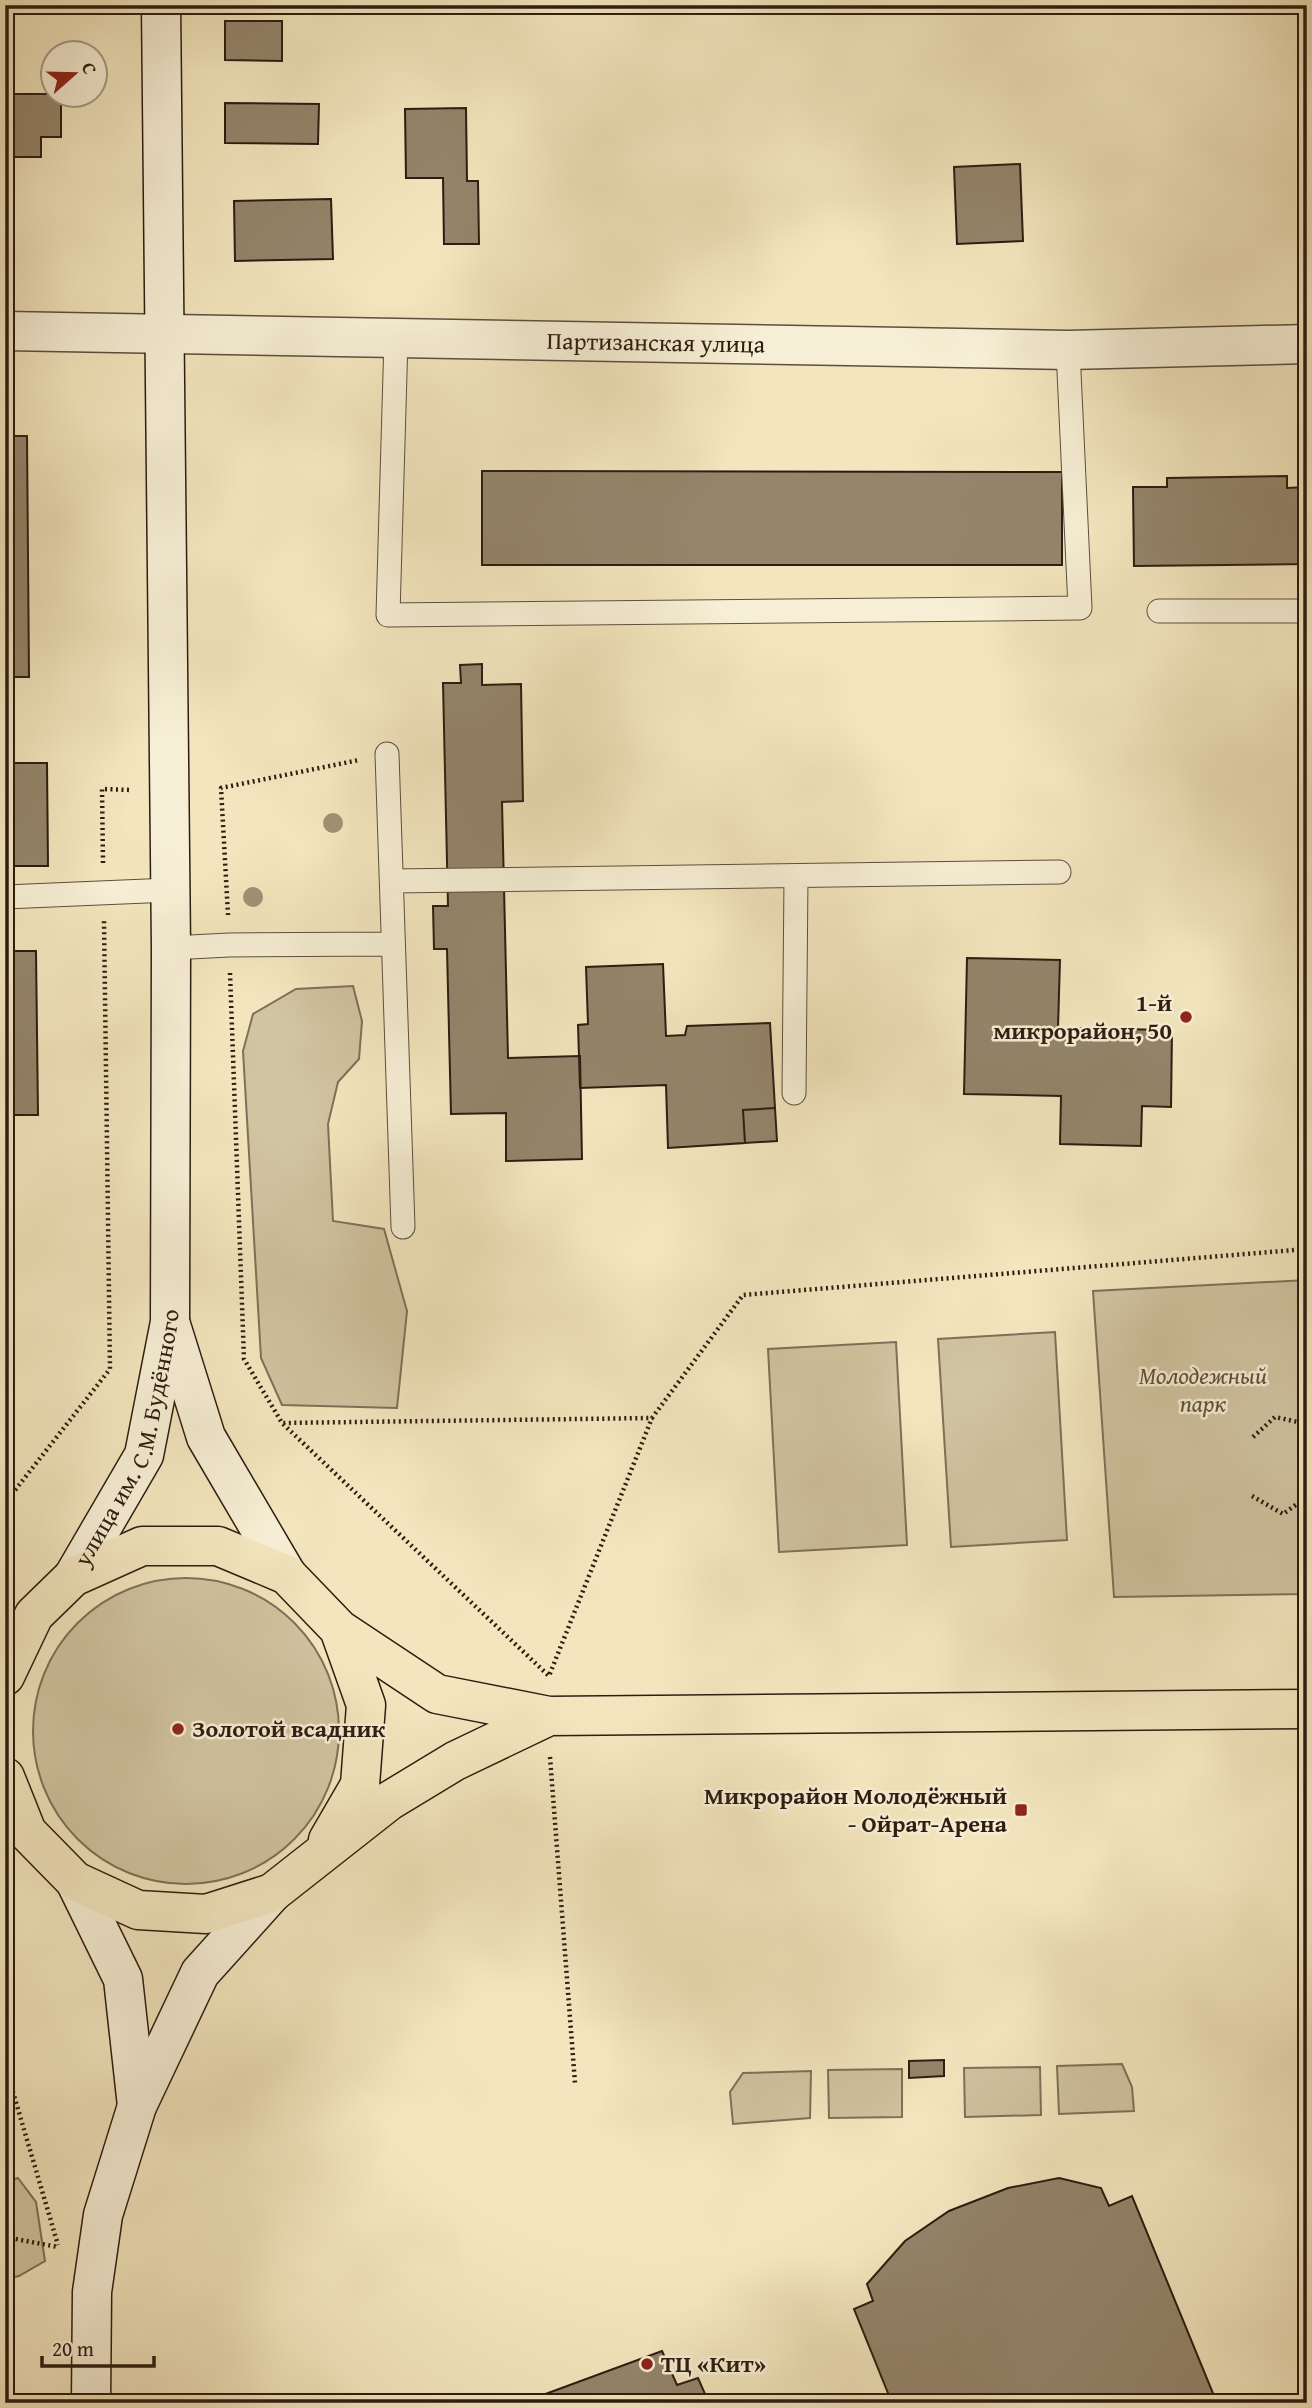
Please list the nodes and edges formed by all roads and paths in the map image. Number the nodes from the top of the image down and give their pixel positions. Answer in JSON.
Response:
{"nodes":[{"id":1,"x":161,"y":5,"type":"edge"},
{"id":2,"x":5,"y":331,"type":"edge"},
{"id":3,"x":164,"y":336,"type":"junction"},
{"id":4,"x":396,"y":339,"type":"junction"},
{"id":5,"x":1307,"y":344,"type":"edge"},
{"id":6,"x":1068,"y":350,"type":"junction"},
{"id":7,"x":1158,"y":611,"type":"dead end"},
{"id":8,"x":1307,"y":611,"type":"edge"},
{"id":9,"x":387,"y":754,"type":"joint"},
{"id":10,"x":169,"y":791,"type":"junction"},
{"id":11,"x":1059,"y":872,"type":"dead end"},
{"id":12,"x":796,"y":878,"type":"junction"},
{"id":13,"x":393,"y":881,"type":"junction"},
{"id":14,"x":170,"y":890,"type":"junction"},
{"id":15,"x":103,"y":893,"type":"junction"},
{"id":16,"x":5,"y":897,"type":"edge"},
{"id":17,"x":229,"y":944,"type":"junction"},
{"id":18,"x":392,"y":944,"type":"junction"},
{"id":19,"x":171,"y":948,"type":"junction"},
{"id":20,"x":794,"y":1093,"type":"dead end"},
{"id":21,"x":403,"y":1227,"type":"dead end"},
{"id":22,"x":1307,"y":1249,"type":"edge"},
{"id":23,"x":170,"y":1322,"type":"junction"},
{"id":24,"x":652,"y":1418,"type":"junction"},
{"id":25,"x":282,"y":1423,"type":"junction"},
{"id":26,"x":1307,"y":1424,"type":"edge"},
{"id":27,"x":1253,"y":1437,"type":"dead end"},
{"id":28,"x":1252,"y":1496,"type":"dead end"},
{"id":29,"x":1307,"y":1497,"type":"edge"},
{"id":30,"x":5,"y":1503,"type":"edge"},
{"id":31,"x":287,"y":1575,"type":"junction"},
{"id":32,"x":73,"y":1577,"type":"junction"},
{"id":33,"x":20,"y":1626,"type":"edge"},
{"id":34,"x":340,"y":1629,"type":"junction"},
{"id":35,"x":5,"y":1676,"type":"edge"},
{"id":36,"x":1307,"y":1709,"type":"edge"},
{"id":37,"x":549,"y":1716,"type":"junction"},
{"id":38,"x":550,"y":1757,"type":"dead end"},
{"id":39,"x":5,"y":1777,"type":"edge"},
{"id":40,"x":16,"y":1825,"type":"edge"},
{"id":41,"x":320,"y":1854,"type":"junction"},
{"id":42,"x":75,"y":1881,"type":"junction"},
{"id":43,"x":272,"y":1893,"type":"junction"},
{"id":44,"x":5,"y":2065,"type":"edge"},
{"id":45,"x":575,"y":2083,"type":"dead end"},
{"id":46,"x":137,"y":2106,"type":"junction"},
{"id":47,"x":58,"y":2245,"type":"dead end"},
{"id":48,"x":91,"y":2403,"type":"edge"}],
"edges":[{"from":1,"to":3,"type":"main road"},
{"from":2,"to":3,"type":"main road","name":"Партизанская улица"},
{"from":3,"to":4,"type":"main road","name":"Партизанская улица"},
{"from":3,"to":10,"type":"main road"},
{"from":4,"to":6,"type":"main road","name":"Партизанская улица"},
{"from":4,"to":6,"type":"lane"},
{"from":5,"to":6,"type":"main road","name":"Партизанская улица"},
{"from":7,"to":8,"type":"lane"},
{"from":9,"to":13,"type":"lane"},
{"from":9,"to":17,"type":"path"},
{"from":10,"to":14,"type":"main road"},
{"from":10,"to":15,"type":"path"},
{"from":11,"to":12,"type":"lane"},
{"from":12,"to":13,"type":"lane"},
{"from":12,"to":20,"type":"lane"},
{"from":13,"to":18,"type":"lane"},
{"from":14,"to":15,"type":"lane"},
{"from":14,"to":19,"type":"main road"},
{"from":15,"to":16,"type":"lane"},
{"from":15,"to":30,"type":"path"},
{"from":17,"to":18,"type":"lane"},
{"from":17,"to":19,"type":"lane"},
{"from":17,"to":25,"type":"path"},
{"from":18,"to":21,"type":"lane"},
{"from":19,"to":23,"type":"main road"},
{"from":22,"to":24,"type":"path"},
{"from":23,"to":31,"type":"main road","name":"улица им. С.М. Будённого"},
{"from":23,"to":32,"type":"main road","name":"улица им. С.М. Будённого"},
{"from":24,"to":25,"type":"path"},
{"from":24,"to":25,"type":"path"},
{"from":26,"to":27,"type":"path"},
{"from":28,"to":29,"type":"path"},
{"from":31,"to":32,"type":"main road"},
{"from":31,"to":34,"type":"main road"},
{"from":32,"to":33,"type":"main road"},
{"from":33,"to":35,"type":"main road"},
{"from":34,"to":37,"type":"main road"},
{"from":34,"to":41,"type":"main road"},
{"from":36,"to":37,"type":"main road"},
{"from":37,"to":41,"type":"main road"},
{"from":38,"to":45,"type":"path"},
{"from":39,"to":40,"type":"main road"},
{"from":40,"to":42,"type":"main road"},
{"from":41,"to":43,"type":"main road"},
{"from":42,"to":43,"type":"main road"},
{"from":42,"to":46,"type":"main road"},
{"from":43,"to":46,"type":"main road"},
{"from":44,"to":47,"type":"path"},
{"from":46,"to":48,"type":"main road"}]}
